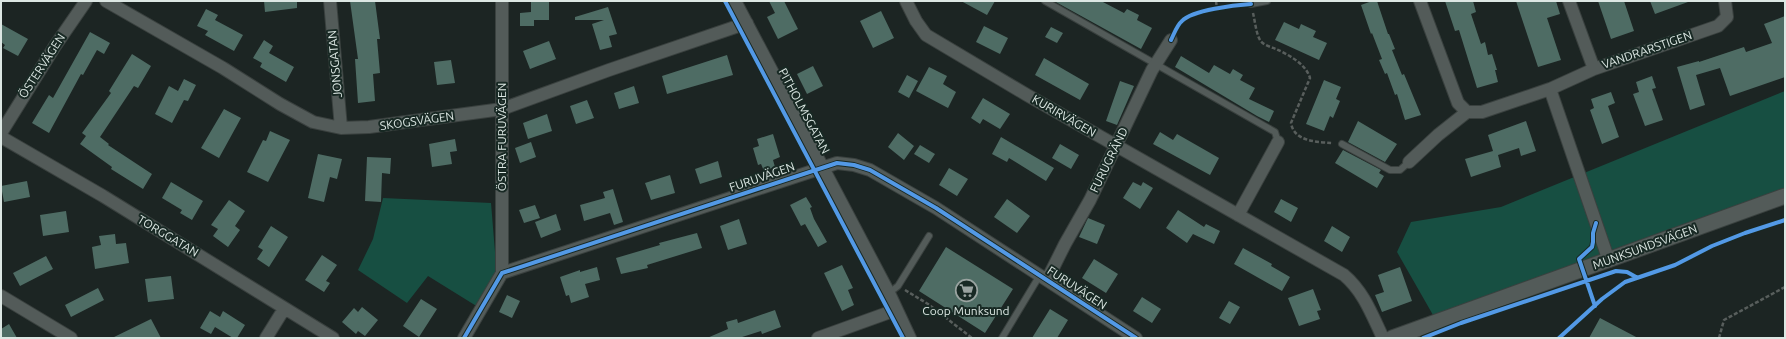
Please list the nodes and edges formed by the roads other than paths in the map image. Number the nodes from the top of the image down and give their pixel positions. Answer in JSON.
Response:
{"nodes":[{"id":1,"x":86,"y":1,"type":"edge"},
{"id":2,"x":106,"y":1,"type":"edge"},
{"id":3,"x":330,"y":1,"type":"edge"},
{"id":4,"x":502,"y":1,"type":"edge"},
{"id":5,"x":735,"y":1,"type":"edge"},
{"id":6,"x":906,"y":1,"type":"edge"},
{"id":7,"x":1045,"y":1,"type":"edge"},
{"id":8,"x":1267,"y":1,"type":"edge"},
{"id":9,"x":1420,"y":1,"type":"edge"},
{"id":10,"x":1569,"y":1,"type":"edge"},
{"id":11,"x":1725,"y":1,"type":"edge"},
{"id":12,"x":1251,"y":4,"type":"road end"},
{"id":13,"x":747,"y":23,"type":"junction"},
{"id":14,"x":1171,"y":40,"type":"dead end"},
{"id":15,"x":1156,"y":64,"type":"junction"},
{"id":16,"x":1594,"y":69,"type":"junction"},
{"id":17,"x":1550,"y":89,"type":"junction"},
{"id":18,"x":502,"y":109,"type":"junction"},
{"id":19,"x":1467,"y":112,"type":"junction"},
{"id":20,"x":341,"y":128,"type":"junction"},
{"id":21,"x":1,"y":133,"type":"edge"},
{"id":22,"x":1,"y":137,"type":"edge"},
{"id":23,"x":1278,"y":142,"type":"joint"},
{"id":24,"x":1342,"y":144,"type":"road end"},
{"id":25,"x":1117,"y":146,"type":"junction"},
{"id":26,"x":1409,"y":162,"type":"joint"},
{"id":27,"x":822,"y":167,"type":"junction"},
{"id":28,"x":1785,"y":198,"type":"edge"},
{"id":29,"x":1238,"y":215,"type":"junction"},
{"id":30,"x":929,"y":236,"type":"dead end"},
{"id":31,"x":1609,"y":261,"type":"junction"},
{"id":32,"x":502,"y":273,"type":"junction"},
{"id":33,"x":1044,"y":278,"type":"junction"},
{"id":34,"x":893,"y":290,"type":"junction"},
{"id":35,"x":1,"y":296,"type":"edge"},
{"id":36,"x":896,"y":308,"type":"junction"},
{"id":37,"x":284,"y":309,"type":"junction"},
{"id":38,"x":71,"y":338,"type":"edge"},
{"id":39,"x":266,"y":338,"type":"edge"},
{"id":40,"x":332,"y":338,"type":"edge"},
{"id":41,"x":464,"y":338,"type":"edge"},
{"id":42,"x":818,"y":338,"type":"edge"},
{"id":43,"x":910,"y":338,"type":"edge"},
{"id":44,"x":1002,"y":338,"type":"edge"},
{"id":45,"x":1136,"y":338,"type":"edge"},
{"id":46,"x":1383,"y":338,"type":"edge"},
{"id":47,"x":1392,"y":338,"type":"edge"}],
"edges":[{"from":1,"to":21,"type":"street","name":"ÖSTERVÄGEN"},
{"from":2,"to":20,"type":"street","name":"SKOGSVÄGEN"},
{"from":3,"to":20,"type":"street","name":"JONSGATAN"},
{"from":4,"to":18,"type":"street","name":"ÖSTRA FURUVÄGEN"},
{"from":5,"to":13,"type":"street","name":"PITHOLMSGATAN"},
{"from":6,"to":25,"type":"street","name":"KURIRVÄGEN"},
{"from":7,"to":15,"type":"lane"},
{"from":8,"to":12,"type":"lane"},
{"from":9,"to":19,"type":"street"},
{"from":10,"to":16,"type":"street"},
{"from":11,"to":16,"type":"street","name":"VANDRARSTIGEN"},
{"from":13,"to":18,"type":"street","name":"SKOGSVÄGEN"},
{"from":13,"to":27,"type":"street","name":"PITHOLMSGATAN"},
{"from":14,"to":15,"type":"street","name":"FURUGRÄND"},
{"from":15,"to":23,"type":"lane"},
{"from":15,"to":25,"type":"street","name":"FURUGRÄND"},
{"from":16,"to":17,"type":"street","name":"VANDRARSTIGEN"},
{"from":17,"to":19,"type":"street","name":"VANDRARSTIGEN"},
{"from":17,"to":31,"type":"street"},
{"from":18,"to":20,"type":"street","name":"SKOGSVÄGEN"},
{"from":18,"to":32,"type":"street","name":"ÖSTRA FURUVÄGEN"},
{"from":19,"to":26,"type":"street"},
{"from":22,"to":37,"type":"street","name":"TORGGATAN"},
{"from":23,"to":29,"type":"street"},
{"from":24,"to":26,"type":"lane"},
{"from":25,"to":29,"type":"street","name":"KURIRVÄGEN"},
{"from":25,"to":33,"type":"street","name":"FURUGRÄND"},
{"from":27,"to":32,"type":"street","name":"FURUVÄGEN"},
{"from":27,"to":33,"type":"street","name":"FURUVÄGEN"},
{"from":27,"to":34,"type":"street","name":"PITHOLMSGATAN"},
{"from":28,"to":31,"type":"street","name":"MUNKSUNDSVÄGEN"},
{"from":29,"to":46,"type":"street","name":"KURIRVÄGEN"},
{"from":30,"to":34,"type":"lane"},
{"from":31,"to":47,"type":"street","name":"MUNKSUNDSVÄGEN"},
{"from":32,"to":41,"type":"street"},
{"from":33,"to":44,"type":"lane"},
{"from":33,"to":45,"type":"street","name":"FURUVÄGEN"},
{"from":34,"to":36,"type":"street","name":"PITHOLMSGATAN"},
{"from":35,"to":38,"type":"street"},
{"from":36,"to":42,"type":"street"},
{"from":36,"to":43,"type":"street","name":"PITHOLMSGATAN"},
{"from":37,"to":39,"type":"street"},
{"from":37,"to":40,"type":"street","name":"TORGGATAN"}]}
